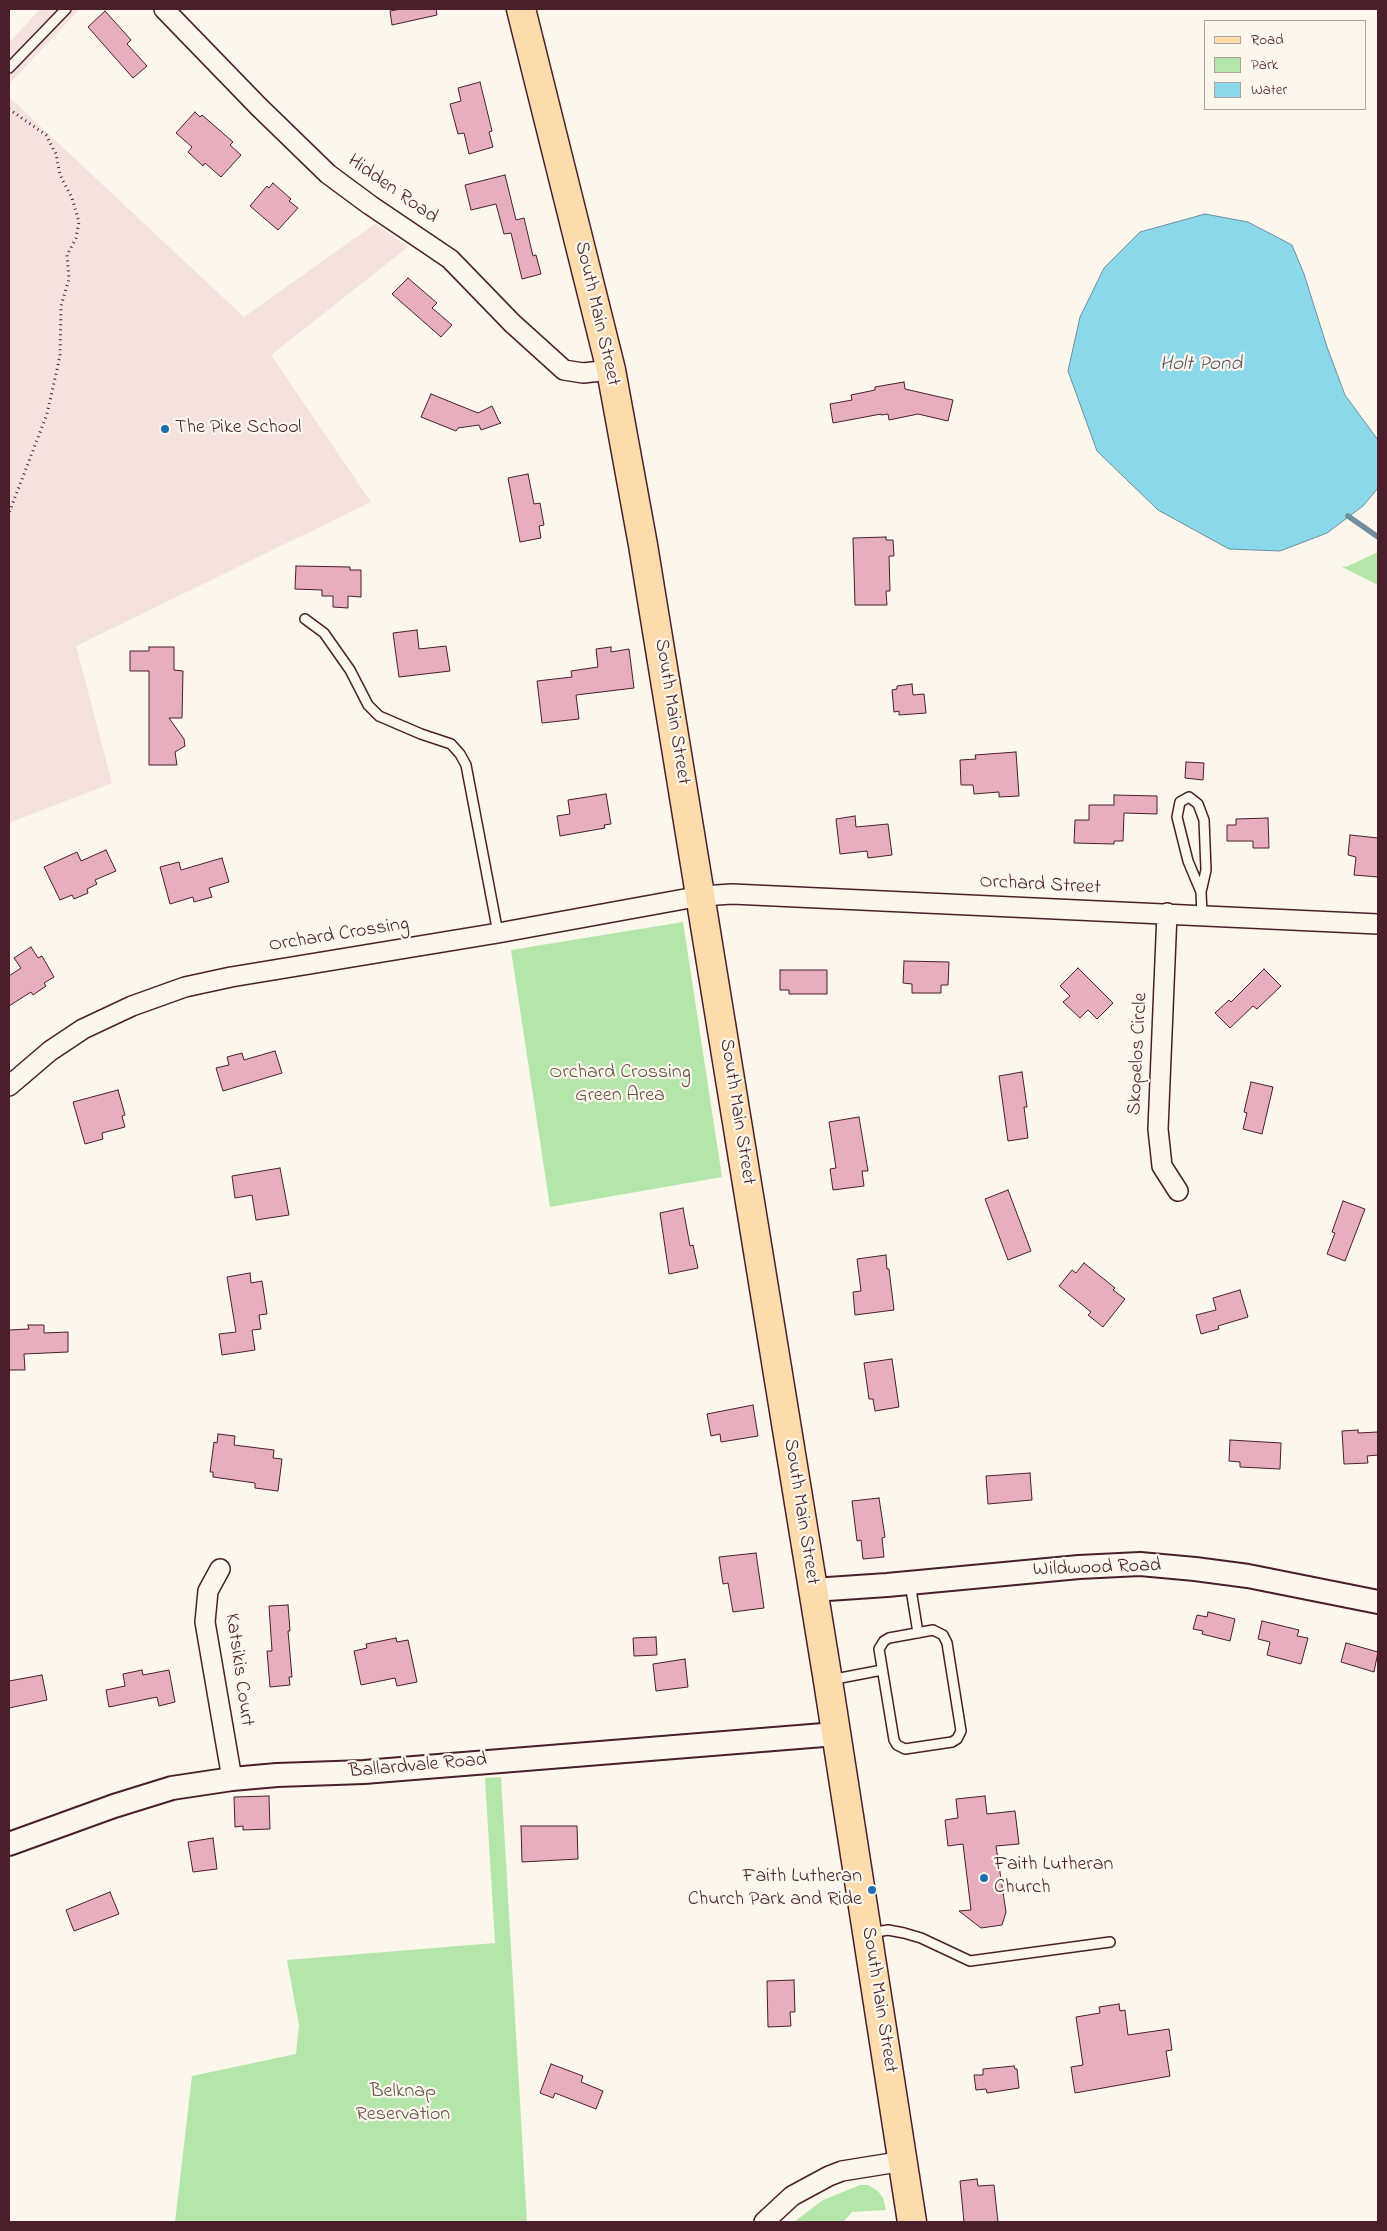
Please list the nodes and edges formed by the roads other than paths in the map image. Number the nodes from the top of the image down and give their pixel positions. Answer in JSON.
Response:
{"nodes":[{"id":1,"x":66,"y":9,"type":"edge"},
{"id":2,"x":164,"y":9,"type":"edge"},
{"id":3,"x":521,"y":9,"type":"edge"},
{"id":4,"x":9,"y":68,"type":"edge"},
{"id":5,"x":611,"y":370,"type":"junction"},
{"id":6,"x":305,"y":619,"type":"dead end"},
{"id":7,"x":1201,"y":892,"type":"junction"},
{"id":8,"x":701,"y":896,"type":"junction"},
{"id":9,"x":1168,"y":913,"type":"junction"},
{"id":10,"x":1202,"y":915,"type":"junction"},
{"id":11,"x":1378,"y":924,"type":"edge"},
{"id":12,"x":498,"y":933,"type":"junction"},
{"id":13,"x":9,"y":1086,"type":"edge"},
{"id":14,"x":1178,"y":1191,"type":"dead end"},
{"id":15,"x":220,"y":1569,"type":"dead end"},
{"id":16,"x":910,"y":1583,"type":"junction"},
{"id":17,"x":813,"y":1590,"type":"junction"},
{"id":18,"x":1378,"y":1602,"type":"edge"},
{"id":19,"x":918,"y":1633,"type":"junction"},
{"id":20,"x":882,"y":1670,"type":"junction"},
{"id":21,"x":828,"y":1681,"type":"junction"},
{"id":22,"x":836,"y":1734,"type":"junction"},
{"id":23,"x":232,"y":1779,"type":"junction"},
{"id":24,"x":9,"y":1844,"type":"edge"},
{"id":25,"x":867,"y":1933,"type":"junction"},
{"id":26,"x":1110,"y":1942,"type":"dead end"},
{"id":27,"x":904,"y":2161,"type":"junction"},
{"id":28,"x":764,"y":2222,"type":"edge"},
{"id":29,"x":912,"y":2222,"type":"edge"}],
"edges":[{"from":1,"to":4,"type":"lane"},
{"from":2,"to":5,"type":"street","name":"Hidden Road"},
{"from":3,"to":5,"type":"main road","name":"South Main Street"},
{"from":5,"to":8,"type":"main road","name":"South Main Street"},
{"from":6,"to":12,"type":"lane"},
{"from":7,"to":7,"type":"lane"},
{"from":7,"to":10,"type":"lane"},
{"from":8,"to":9,"type":"street","name":"Orchard Street"},
{"from":8,"to":12,"type":"street","name":"Orchard Crossing"},
{"from":8,"to":17,"type":"main road","name":"South Main Street"},
{"from":9,"to":10,"type":"street","name":"Orchard Street"},
{"from":9,"to":14,"type":"street","name":"Skopelos Circle"},
{"from":10,"to":11,"type":"street","name":"Orchard Street"},
{"from":12,"to":13,"type":"street","name":"Orchard Crossing"},
{"from":15,"to":23,"type":"street","name":"Katsikis Court"},
{"from":16,"to":17,"type":"street","name":"Wildwood Road"},
{"from":16,"to":18,"type":"street","name":"Wildwood Road"},
{"from":16,"to":19,"type":"lane"},
{"from":17,"to":21,"type":"main road","name":"South Main Street"},
{"from":19,"to":20,"type":"lane"},
{"from":19,"to":20,"type":"lane"},
{"from":20,"to":21,"type":"lane"},
{"from":21,"to":22,"type":"main road","name":"South Main Street"},
{"from":22,"to":23,"type":"street","name":"Ballardvale Road"},
{"from":22,"to":25,"type":"main road","name":"South Main Street"},
{"from":23,"to":24,"type":"street","name":"Ballardvale Road"},
{"from":25,"to":26,"type":"lane"},
{"from":25,"to":27,"type":"main road","name":"South Main Street"},
{"from":27,"to":28,"type":"street"},
{"from":27,"to":29,"type":"main road","name":"South Main Street"}]}
